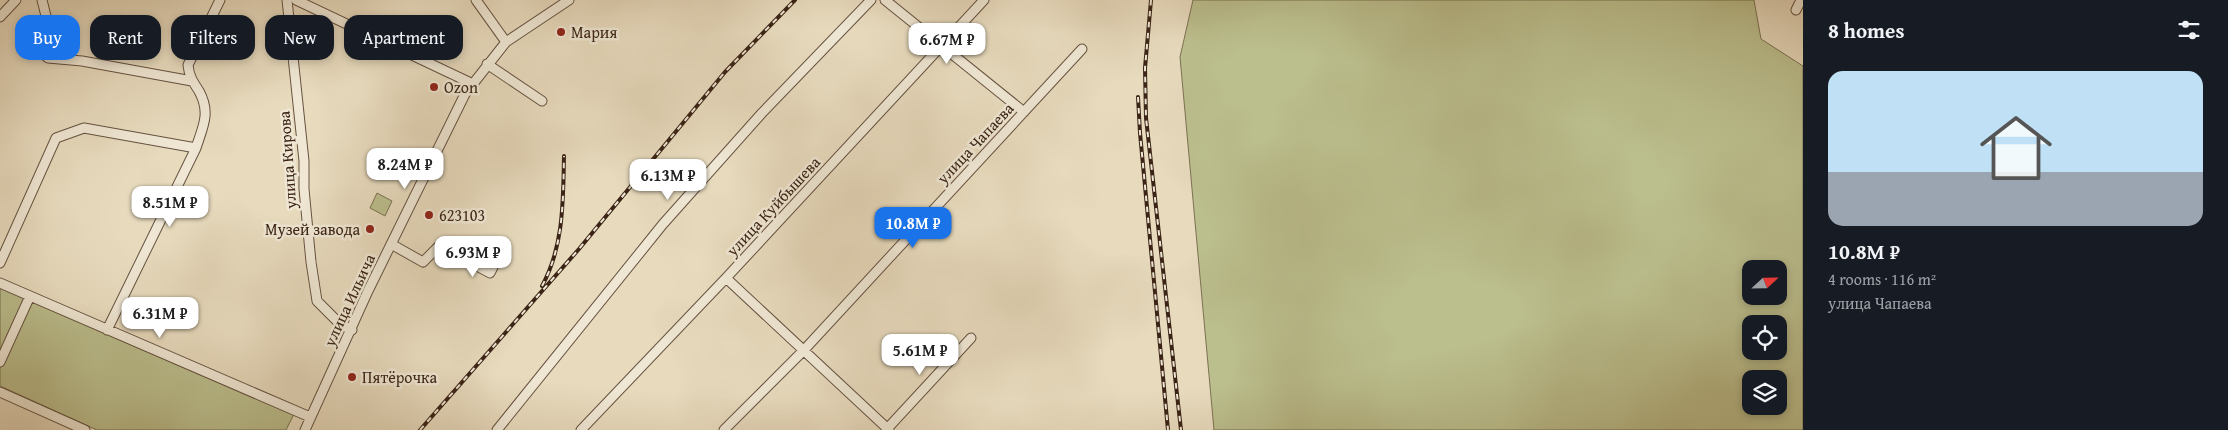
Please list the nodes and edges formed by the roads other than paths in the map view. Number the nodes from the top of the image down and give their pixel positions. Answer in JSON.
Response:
{"nodes":[{"id":1,"x":16,"y":0,"type":"edge"},
{"id":2,"x":42,"y":0,"type":"edge"},
{"id":3,"x":220,"y":0,"type":"edge"},
{"id":4,"x":286,"y":0,"type":"edge"},
{"id":5,"x":296,"y":0,"type":"edge"},
{"id":6,"x":476,"y":0,"type":"edge"},
{"id":7,"x":569,"y":0,"type":"edge"},
{"id":8,"x":871,"y":0,"type":"edge"},
{"id":9,"x":884,"y":0,"type":"edge"},
{"id":10,"x":984,"y":0,"type":"edge"},
{"id":11,"x":1800,"y":0,"type":"edge"},
{"id":12,"x":1796,"y":10,"type":"dead end"},
{"id":13,"x":0,"y":17,"type":"edge"},
{"id":14,"x":506,"y":42,"type":"junction"},
{"id":15,"x":942,"y":46,"type":"junction"},
{"id":16,"x":1082,"y":49,"type":"dead end"},
{"id":17,"x":488,"y":64,"type":"junction"},
{"id":18,"x":192,"y":81,"type":"junction"},
{"id":19,"x":473,"y":84,"type":"junction"},
{"id":20,"x":542,"y":101,"type":"dead end"},
{"id":21,"x":1024,"y":112,"type":"junction"},
{"id":22,"x":196,"y":148,"type":"junction"},
{"id":23,"x":391,"y":244,"type":"junction"},
{"id":24,"x":496,"y":261,"type":"dead end"},
{"id":25,"x":0,"y":263,"type":"edge"},
{"id":26,"x":726,"y":278,"type":"junction"},
{"id":27,"x":0,"y":283,"type":"edge"},
{"id":28,"x":30,"y":296,"type":"junction"},
{"id":29,"x":107,"y":330,"type":"junction"},
{"id":30,"x":352,"y":330,"type":"junction"},
{"id":31,"x":972,"y":338,"type":"dead end"},
{"id":32,"x":804,"y":350,"type":"junction"},
{"id":33,"x":0,"y":362,"type":"edge"},
{"id":34,"x":0,"y":392,"type":"edge"},
{"id":35,"x":310,"y":417,"type":"junction"},
{"id":36,"x":84,"y":430,"type":"edge"},
{"id":37,"x":305,"y":430,"type":"edge"},
{"id":38,"x":496,"y":430,"type":"edge"},
{"id":39,"x":581,"y":430,"type":"edge"},
{"id":40,"x":724,"y":430,"type":"edge"},
{"id":41,"x":888,"y":430,"type":"edge"}],
"edges":[{"from":1,"to":13,"type":"street"},
{"from":2,"to":18,"type":"street"},
{"from":3,"to":18,"type":"street"},
{"from":4,"to":30,"type":"street","name":"улица Кирова"},
{"from":5,"to":19,"type":"street"},
{"from":6,"to":14,"type":"street"},
{"from":7,"to":14,"type":"street","name":"улица Ильича"},
{"from":8,"to":38,"type":"street"},
{"from":9,"to":15,"type":"street"},
{"from":10,"to":15,"type":"street","name":"улица Куйбышева"},
{"from":11,"to":12,"type":"street"},
{"from":14,"to":17,"type":"street","name":"улица Ильича"},
{"from":15,"to":21,"type":"street"},
{"from":15,"to":26,"type":"street","name":"улица Куйбышева"},
{"from":16,"to":21,"type":"street","name":"улица Чапаева"},
{"from":17,"to":19,"type":"street","name":"улица Ильича"},
{"from":17,"to":20,"type":"street"},
{"from":18,"to":22,"type":"street"},
{"from":19,"to":23,"type":"street","name":"улица Ильича"},
{"from":21,"to":32,"type":"street","name":"улица Чапаева"},
{"from":22,"to":25,"type":"street"},
{"from":22,"to":29,"type":"street"},
{"from":23,"to":24,"type":"street"},
{"from":23,"to":30,"type":"street","name":"улица Ильича"},
{"from":26,"to":32,"type":"street"},
{"from":26,"to":39,"type":"street","name":"улица Куйбышева"},
{"from":27,"to":28,"type":"street"},
{"from":28,"to":29,"type":"street"},
{"from":28,"to":33,"type":"street"},
{"from":29,"to":35,"type":"street"},
{"from":30,"to":35,"type":"street","name":"улица Ильича"},
{"from":31,"to":41,"type":"street"},
{"from":32,"to":40,"type":"street","name":"улица Чапаева"},
{"from":32,"to":41,"type":"street"},
{"from":34,"to":36,"type":"street"},
{"from":35,"to":37,"type":"street","name":"улица Ильича"}]}
